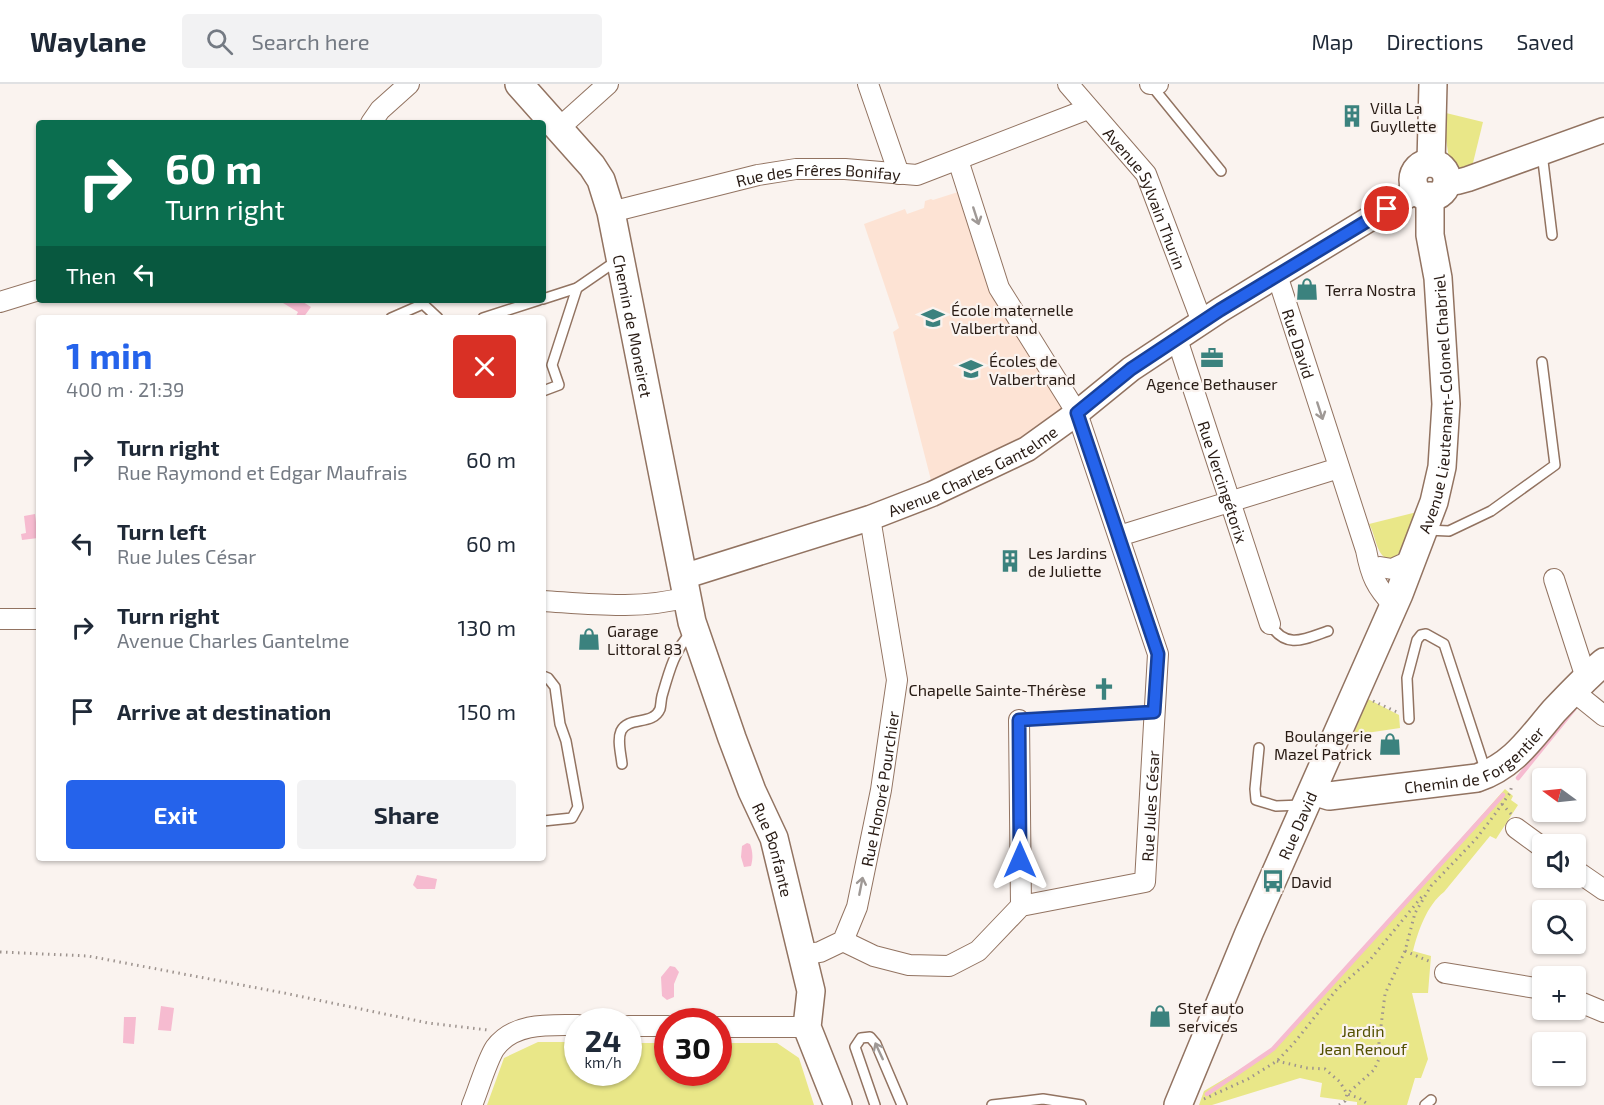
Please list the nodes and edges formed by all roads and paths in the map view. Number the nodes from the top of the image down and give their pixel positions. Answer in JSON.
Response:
{"nodes":[{"id":1,"x":409,"y":84,"type":"edge"},
{"id":2,"x":519,"y":84,"type":"edge"},
{"id":3,"x":608,"y":84,"type":"edge"},
{"id":4,"x":868,"y":84,"type":"edge"},
{"id":5,"x":1068,"y":84,"type":"edge"},
{"id":6,"x":1153,"y":84,"type":"edge"},
{"id":7,"x":1433,"y":84,"type":"edge"},
{"id":8,"x":1088,"y":109,"type":"junction"},
{"id":9,"x":373,"y":120,"type":"edge"},
{"id":10,"x":558,"y":129,"type":"junction"},
{"id":11,"x":1604,"y":130,"type":"edge"},
{"id":12,"x":1542,"y":153,"type":"junction"},
{"id":13,"x":958,"y":160,"type":"junction"},
{"id":14,"x":1221,"y":171,"type":"dead end"},
{"id":15,"x":899,"y":174,"type":"junction"},
{"id":16,"x":1431,"y":182,"type":"junction"},
{"id":17,"x":611,"y":212,"type":"junction"},
{"id":18,"x":1552,"y":235,"type":"dead end"},
{"id":19,"x":621,"y":263,"type":"junction"},
{"id":20,"x":1277,"y":275,"type":"junction"},
{"id":21,"x":577,"y":288,"type":"junction"},
{"id":22,"x":36,"y":291,"type":"edge"},
{"id":23,"x":546,"y":297,"type":"edge"},
{"id":24,"x":0,"y":303,"type":"edge"},
{"id":25,"x":529,"y":303,"type":"edge"},
{"id":26,"x":399,"y":315,"type":"edge"},
{"id":27,"x":435,"y":315,"type":"edge"},
{"id":28,"x":492,"y":315,"type":"edge"},
{"id":29,"x":1203,"y":322,"type":"junction"},
{"id":30,"x":1177,"y":339,"type":"junction"},
{"id":31,"x":1542,"y":362,"type":"dead end"},
{"id":32,"x":546,"y":390,"type":"edge"},
{"id":33,"x":1077,"y":413,"type":"junction"},
{"id":34,"x":1339,"y":468,"type":"junction"},
{"id":35,"x":1232,"y":502,"type":"junction"},
{"id":36,"x":870,"y":518,"type":"junction"},
{"id":37,"x":1424,"y":530,"type":"junction"},
{"id":38,"x":1119,"y":536,"type":"junction"},
{"id":39,"x":1366,"y":550,"type":"junction"},
{"id":40,"x":1414,"y":559,"type":"junction"},
{"id":41,"x":1380,"y":567,"type":"junction"},
{"id":42,"x":1554,"y":579,"type":"dead end"},
{"id":43,"x":685,"y":587,"type":"junction"},
{"id":44,"x":1397,"y":600,"type":"junction"},
{"id":45,"x":546,"y":601,"type":"edge"},
{"id":46,"x":0,"y":619,"type":"edge"},
{"id":47,"x":36,"y":619,"type":"edge"},
{"id":48,"x":1270,"y":624,"type":"joint"},
{"id":49,"x":694,"y":629,"type":"junction"},
{"id":50,"x":1328,"y":631,"type":"dead end"},
{"id":51,"x":546,"y":677,"type":"edge"},
{"id":52,"x":1588,"y":677,"type":"edge"},
{"id":53,"x":1368,"y":699,"type":"dead end"},
{"id":54,"x":1154,"y":712,"type":"junction"},
{"id":55,"x":1604,"y":716,"type":"edge"},
{"id":56,"x":1409,"y":719,"type":"joint"},
{"id":57,"x":1019,"y":720,"type":"joint"},
{"id":58,"x":1259,"y":748,"type":"dead end"},
{"id":59,"x":622,"y":764,"type":"dead end"},
{"id":60,"x":1496,"y":769,"type":"junction"},
{"id":61,"x":1310,"y":798,"type":"junction"},
{"id":62,"x":546,"y":821,"type":"edge"},
{"id":63,"x":1516,"y":828,"type":"dead end"},
{"id":64,"x":1532,"y":840,"type":"edge"},
{"id":65,"x":1586,"y":878,"type":"edge"},
{"id":66,"x":1431,"y":886,"type":"junction"},
{"id":67,"x":1604,"y":890,"type":"edge"},
{"id":68,"x":1021,"y":906,"type":"junction"},
{"id":69,"x":843,"y":941,"type":"junction"},
{"id":70,"x":1405,"y":951,"type":"junction"},
{"id":71,"x":0,"y":952,"type":"edge"},
{"id":72,"x":802,"y":956,"type":"junction"},
{"id":73,"x":1445,"y":973,"type":"joint"},
{"id":74,"x":1532,"y":987,"type":"edge"},
{"id":75,"x":1586,"y":1005,"type":"edge"},
{"id":76,"x":1604,"y":1012,"type":"edge"},
{"id":77,"x":564,"y":1025,"type":"edge"},
{"id":78,"x":732,"y":1027,"type":"edge"},
{"id":79,"x":807,"y":1027,"type":"junction"},
{"id":80,"x":506,"y":1038,"type":"junction"},
{"id":81,"x":1277,"y":1060,"type":"junction"},
{"id":82,"x":1347,"y":1094,"type":"junction"},
{"id":83,"x":1179,"y":1102,"type":"edge"},
{"id":84,"x":472,"y":1105,"type":"edge"},
{"id":85,"x":838,"y":1105,"type":"edge"},
{"id":86,"x":875,"y":1105,"type":"edge"},
{"id":87,"x":902,"y":1105,"type":"edge"},
{"id":88,"x":992,"y":1105,"type":"edge"},
{"id":89,"x":1081,"y":1105,"type":"edge"},
{"id":90,"x":1339,"y":1105,"type":"edge"},
{"id":91,"x":1369,"y":1105,"type":"edge"}],
"edges":[{"from":1,"to":9,"type":"street"},
{"from":2,"to":10,"type":"main road","name":"Chemin de Moneiret"},
{"from":3,"to":10,"type":"street"},
{"from":4,"to":15,"type":"street"},
{"from":5,"to":8,"type":"street","name":"Avenue Sylvain Thurin"},
{"from":6,"to":14,"type":"lane"},
{"from":7,"to":16,"type":"main road","name":"Avenue Lieutenant-Colonel Chabriel"},
{"from":8,"to":13,"type":"street","name":"Rue des Frêres Bonifay"},
{"from":8,"to":29,"type":"street","name":"Avenue Sylvain Thurin"},
{"from":10,"to":17,"type":"main road","name":"Chemin de Moneiret"},
{"from":11,"to":12,"type":"street","name":"Avenue Charles Gantelme"},
{"from":12,"to":16,"type":"street","name":"Avenue Charles Gantelme"},
{"from":12,"to":18,"type":"lane"},
{"from":13,"to":15,"type":"street","name":"Rue des Frêres Bonifay"},
{"from":13,"to":33,"type":"street","name":"Rue Jules César","one_way":true},
{"from":15,"to":17,"type":"street","name":"Rue des Frêres Bonifay"},
{"from":16,"to":20,"type":"street","name":"Avenue Charles Gantelme"},
{"from":16,"to":37,"type":"main road","name":"Avenue Lieutenant-Colonel Chabriel"},
{"from":17,"to":19,"type":"main road","name":"Chemin de Moneiret"},
{"from":19,"to":21,"type":"lane"},
{"from":19,"to":43,"type":"main road","name":"Chemin de Moneiret"},
{"from":20,"to":29,"type":"street","name":"Avenue Charles Gantelme"},
{"from":20,"to":34,"type":"street","name":"Rue David","one_way":true},
{"from":21,"to":23,"type":"lane"},
{"from":21,"to":32,"type":"lane"},
{"from":22,"to":24,"type":"street"},
{"from":25,"to":28,"type":"lane"},
{"from":26,"to":27,"type":"lane"},
{"from":29,"to":30,"type":"street","name":"Avenue Charles Gantelme"},
{"from":30,"to":33,"type":"street","name":"Avenue Charles Gantelme"},
{"from":30,"to":35,"type":"street","name":"Rue Vercingétorix"},
{"from":31,"to":37,"type":"lane"},
{"from":33,"to":36,"type":"street","name":"Avenue Charles Gantelme"},
{"from":33,"to":38,"type":"street","name":"Rue Jules César"},
{"from":34,"to":35,"type":"street"},
{"from":34,"to":39,"type":"street","name":"Rue David"},
{"from":35,"to":38,"type":"street"},
{"from":35,"to":48,"type":"street","name":"Rue Vercingétorix"},
{"from":36,"to":43,"type":"street","name":"Avenue Charles Gantelme"},
{"from":69,"to":36,"type":"street","name":"Rue Honoré Pourchier","one_way":true},
{"from":37,"to":40,"type":"main road","name":"Avenue Lieutenant-Colonel Chabriel"},
{"from":38,"to":54,"type":"street","name":"Rue Jules César"},
{"from":39,"to":41,"type":"street","name":"Rue David"},
{"from":39,"to":44,"type":"street","name":"Rue David"},
{"from":40,"to":41,"type":"street"},
{"from":40,"to":44,"type":"main road","name":"Avenue Lieutenant-Colonel Chabriel"},
{"from":41,"to":44,"type":"street","name":"Rue David"},
{"from":42,"to":52,"type":"street"},
{"from":43,"to":45,"type":"street"},
{"from":43,"to":49,"type":"main road","name":"Rue Bonfante"},
{"from":44,"to":61,"type":"main road","name":"Rue David"},
{"from":46,"to":47,"type":"street"},
{"from":48,"to":50,"type":"lane"},
{"from":49,"to":59,"type":"lane"},
{"from":49,"to":72,"type":"main road","name":"Rue Bonfante"},
{"from":51,"to":62,"type":"lane"},
{"from":52,"to":55,"type":"street"},
{"from":52,"to":60,"type":"main road","name":"Chemin de Forgentier"},
{"from":53,"to":56,"type":"path"},
{"from":54,"to":57,"type":"lane"},
{"from":54,"to":68,"type":"street","name":"Rue Jules César"},
{"from":56,"to":60,"type":"lane"},
{"from":57,"to":68,"type":"street"},
{"from":58,"to":61,"type":"lane"},
{"from":60,"to":61,"type":"main road","name":"Chemin de Forgentier"},
{"from":60,"to":66,"type":"path"},
{"from":61,"to":83,"type":"main road","name":"Rue David"},
{"from":63,"to":64,"type":"street"},
{"from":65,"to":67,"type":"street"},
{"from":66,"to":70,"type":"path"},
{"from":66,"to":81,"type":"path"},
{"from":68,"to":69,"type":"street"},
{"from":69,"to":72,"type":"street"},
{"from":70,"to":73,"type":"path"},
{"from":70,"to":82,"type":"path"},
{"from":71,"to":80,"type":"path"},
{"from":72,"to":79,"type":"main road","name":"Rue Bonfante"},
{"from":73,"to":74,"type":"street"},
{"from":75,"to":76,"type":"street"},
{"from":77,"to":80,"type":"street"},
{"from":78,"to":79,"type":"street"},
{"from":79,"to":85,"type":"main road","name":"Rue Bonfante"},
{"from":80,"to":84,"type":"street"},
{"from":81,"to":82,"type":"path"},
{"from":81,"to":83,"type":"path"},
{"from":82,"to":90,"type":"path"},
{"from":82,"to":91,"type":"path"},
{"from":87,"to":86,"type":"lane","one_way":true},
{"from":88,"to":89,"type":"lane"}]}
